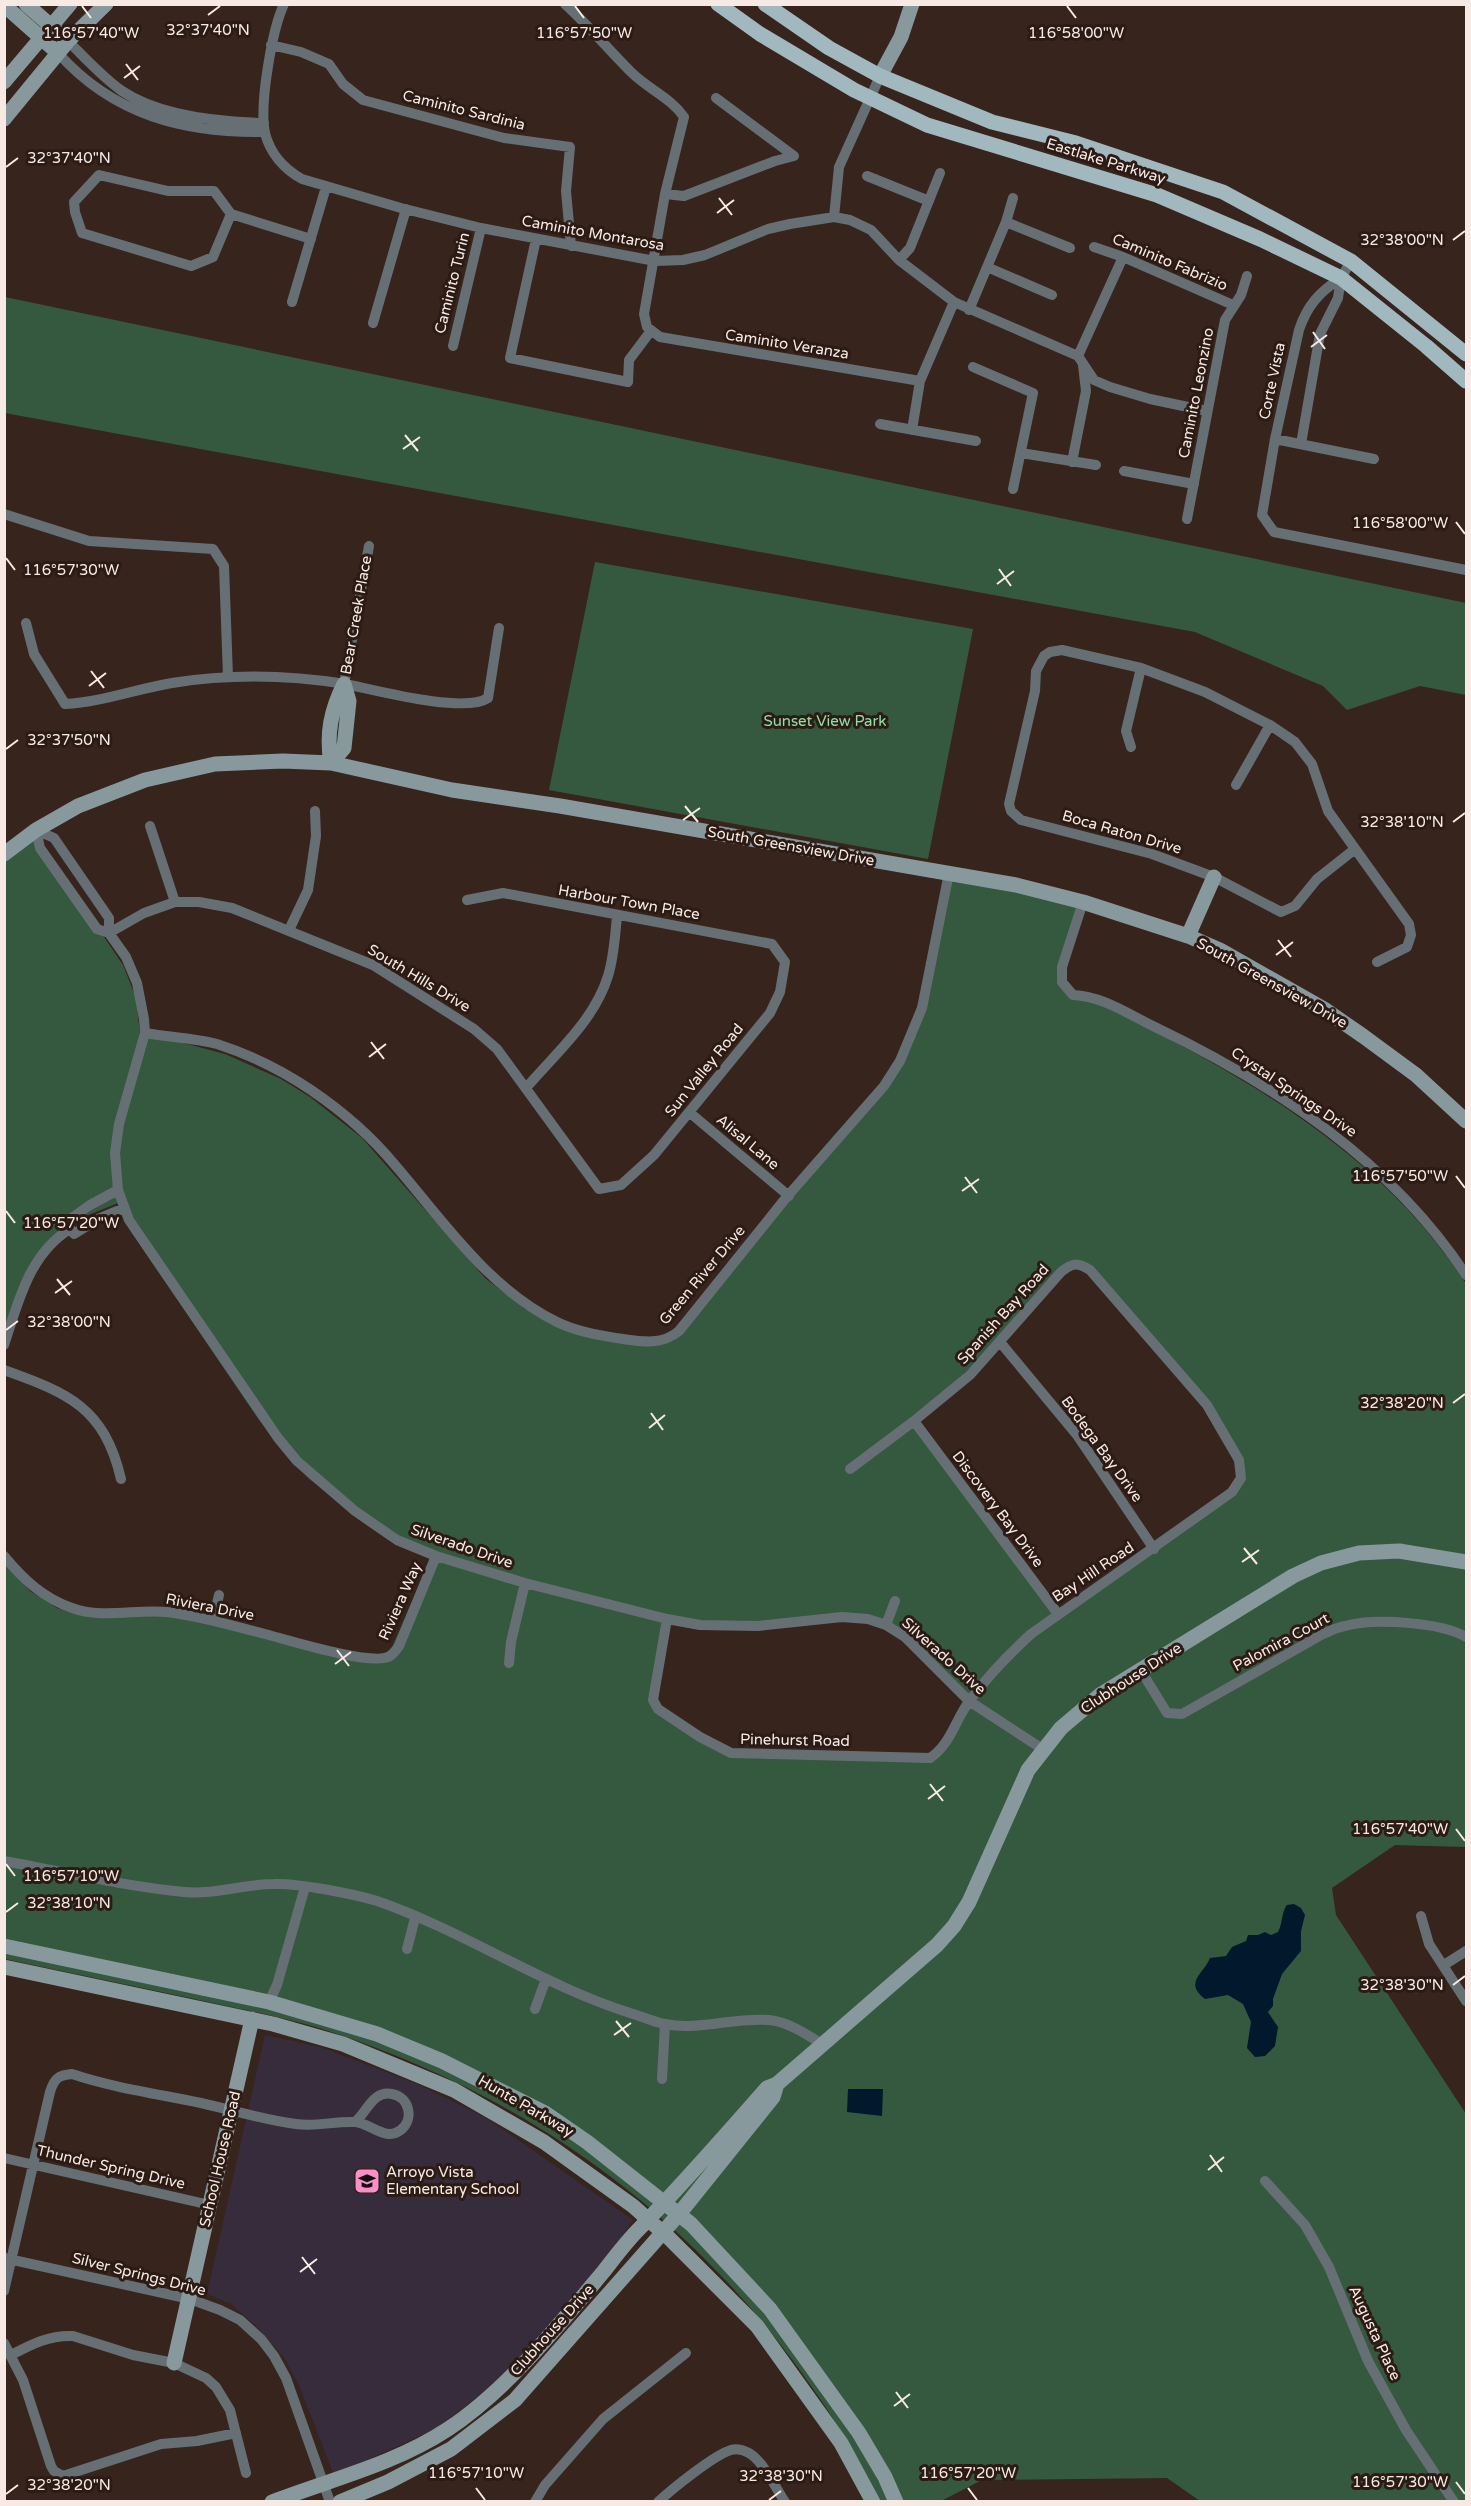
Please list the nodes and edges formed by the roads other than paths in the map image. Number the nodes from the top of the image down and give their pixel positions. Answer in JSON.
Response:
{"nodes":[{"id":1,"x":26,"y":4,"type":"edge"},
{"id":2,"x":70,"y":4,"type":"edge"},
{"id":3,"x":106,"y":4,"type":"edge"},
{"id":4,"x":284,"y":4,"type":"edge"},
{"id":5,"x":565,"y":4,"type":"edge"},
{"id":6,"x":718,"y":4,"type":"edge"},
{"id":7,"x":765,"y":4,"type":"edge"},
{"id":8,"x":912,"y":4,"type":"edge"},
{"id":9,"x":4,"y":5,"type":"edge"},
{"id":10,"x":46,"y":32,"type":"junction"},
{"id":11,"x":271,"y":45,"type":"junction"},
{"id":12,"x":63,"y":47,"type":"junction"},
{"id":13,"x":880,"y":76,"type":"junction"},
{"id":14,"x":4,"y":82,"type":"edge"},
{"id":15,"x":716,"y":98,"type":"dead end"},
{"id":16,"x":869,"y":99,"type":"junction"},
{"id":17,"x":4,"y":119,"type":"edge"},
{"id":18,"x":265,"y":128,"type":"junction"},
{"id":19,"x":940,"y":173,"type":"dead end"},
{"id":20,"x":867,"y":176,"type":"dead end"},
{"id":21,"x":326,"y":187,"type":"junction"},
{"id":22,"x":665,"y":194,"type":"junction"},
{"id":23,"x":1013,"y":198,"type":"dead end"},
{"id":24,"x":929,"y":201,"type":"junction"},
{"id":25,"x":406,"y":209,"type":"junction"},
{"id":26,"x":231,"y":214,"type":"junction"},
{"id":27,"x":834,"y":217,"type":"junction"},
{"id":28,"x":1006,"y":222,"type":"junction"},
{"id":29,"x":481,"y":228,"type":"junction"},
{"id":30,"x":311,"y":238,"type":"junction"},
{"id":31,"x":536,"y":239,"type":"junction"},
{"id":32,"x":571,"y":246,"type":"junction"},
{"id":33,"x":1094,"y":247,"type":"dead end"},
{"id":34,"x":1070,"y":248,"type":"dead end"},
{"id":35,"x":1123,"y":257,"type":"junction"},
{"id":36,"x":899,"y":260,"type":"junction"},
{"id":37,"x":655,"y":261,"type":"junction"},
{"id":38,"x":1351,"y":261,"type":"junction"},
{"id":39,"x":987,"y":267,"type":"junction"},
{"id":40,"x":1247,"y":276,"type":"dead end"},
{"id":41,"x":1341,"y":279,"type":"junction"},
{"id":42,"x":1052,"y":295,"type":"dead end"},
{"id":43,"x":292,"y":302,"type":"dead end"},
{"id":44,"x":954,"y":302,"type":"junction"},
{"id":45,"x":1233,"y":305,"type":"junction"},
{"id":46,"x":1310,"y":309,"type":"junction"},
{"id":47,"x":969,"y":310,"type":"junction"},
{"id":48,"x":1329,"y":316,"type":"junction"},
{"id":49,"x":374,"y":323,"type":"dead end"},
{"id":50,"x":1299,"y":330,"type":"junction"},
{"id":51,"x":650,"y":332,"type":"junction"},
{"id":52,"x":1320,"y":334,"type":"junction"},
{"id":53,"x":453,"y":346,"type":"dead end"},
{"id":54,"x":1467,"y":354,"type":"edge"},
{"id":55,"x":1080,"y":361,"type":"junction"},
{"id":56,"x":973,"y":367,"type":"dead end"},
{"id":57,"x":921,"y":381,"type":"junction"},
{"id":58,"x":1467,"y":381,"type":"edge"},
{"id":59,"x":1207,"y":411,"type":"junction"},
{"id":60,"x":880,"y":424,"type":"dead end"},
{"id":61,"x":912,"y":430,"type":"junction"},
{"id":62,"x":1275,"y":439,"type":"junction"},
{"id":63,"x":976,"y":441,"type":"dead end"},
{"id":64,"x":1301,"y":444,"type":"junction"},
{"id":65,"x":1021,"y":453,"type":"junction"},
{"id":66,"x":1374,"y":459,"type":"dead end"},
{"id":67,"x":1072,"y":462,"type":"junction"},
{"id":68,"x":1096,"y":465,"type":"dead end"},
{"id":69,"x":1124,"y":471,"type":"dead end"},
{"id":70,"x":1194,"y":484,"type":"junction"},
{"id":71,"x":1013,"y":489,"type":"dead end"},
{"id":72,"x":4,"y":514,"type":"edge"},
{"id":73,"x":1188,"y":519,"type":"dead end"},
{"id":74,"x":369,"y":546,"type":"dead end"},
{"id":75,"x":1467,"y":570,"type":"edge"},
{"id":76,"x":26,"y":623,"type":"dead end"},
{"id":77,"x":499,"y":628,"type":"dead end"},
{"id":78,"x":1141,"y":668,"type":"junction"},
{"id":79,"x":228,"y":677,"type":"junction"},
{"id":80,"x":344,"y":684,"type":"junction"},
{"id":81,"x":1270,"y":725,"type":"junction"},
{"id":82,"x":1131,"y":747,"type":"dead end"},
{"id":83,"x":331,"y":763,"type":"junction"},
{"id":84,"x":1236,"y":785,"type":"dead end"},
{"id":85,"x":315,"y":811,"type":"dead end"},
{"id":86,"x":150,"y":826,"type":"dead end"},
{"id":87,"x":36,"y":830,"type":"junction"},
{"id":88,"x":1355,"y":849,"type":"junction"},
{"id":89,"x":4,"y":854,"type":"edge"},
{"id":90,"x":949,"y":873,"type":"junction"},
{"id":91,"x":1214,"y":878,"type":"junction"},
{"id":92,"x":467,"y":900,"type":"dead end"},
{"id":93,"x":175,"y":902,"type":"junction"},
{"id":94,"x":1083,"y":902,"type":"junction"},
{"id":95,"x":617,"y":916,"type":"junction"},
{"id":96,"x":290,"y":930,"type":"junction"},
{"id":97,"x":109,"y":933,"type":"junction"},
{"id":98,"x":1188,"y":936,"type":"junction"},
{"id":99,"x":781,"y":954,"type":"joint"},
{"id":100,"x":1377,"y":962,"type":"dead end"},
{"id":101,"x":145,"y":1034,"type":"junction"},
{"id":102,"x":526,"y":1088,"type":"junction"},
{"id":103,"x":689,"y":1112,"type":"junction"},
{"id":104,"x":1467,"y":1121,"type":"edge"},
{"id":105,"x":614,"y":1187,"type":"joint"},
{"id":106,"x":118,"y":1190,"type":"junction"},
{"id":107,"x":789,"y":1196,"type":"junction"},
{"id":108,"x":124,"y":1208,"type":"junction"},
{"id":109,"x":70,"y":1229,"type":"junction"},
{"id":110,"x":1467,"y":1275,"type":"edge"},
{"id":111,"x":1000,"y":1342,"type":"junction"},
{"id":112,"x":4,"y":1345,"type":"edge"},
{"id":113,"x":4,"y":1370,"type":"edge"},
{"id":114,"x":914,"y":1421,"type":"junction"},
{"id":115,"x":850,"y":1469,"type":"dead end"},
{"id":116,"x":1241,"y":1478,"type":"joint"},
{"id":117,"x":121,"y":1479,"type":"dead end"},
{"id":118,"x":1154,"y":1549,"type":"junction"},
{"id":119,"x":436,"y":1556,"type":"junction"},
{"id":120,"x":5,"y":1559,"type":"edge"},
{"id":121,"x":1467,"y":1562,"type":"edge"},
{"id":122,"x":525,"y":1583,"type":"junction"},
{"id":123,"x":219,"y":1595,"type":"dead end"},
{"id":124,"x":895,"y":1601,"type":"dead end"},
{"id":125,"x":1058,"y":1614,"type":"junction"},
{"id":126,"x":667,"y":1619,"type":"junction"},
{"id":127,"x":213,"y":1620,"type":"junction"},
{"id":128,"x":886,"y":1625,"type":"junction"},
{"id":129,"x":1467,"y":1637,"type":"edge"},
{"id":130,"x":390,"y":1656,"type":"joint"},
{"id":131,"x":509,"y":1663,"type":"dead end"},
{"id":132,"x":1140,"y":1669,"type":"junction"},
{"id":133,"x":969,"y":1701,"type":"junction"},
{"id":134,"x":1044,"y":1750,"type":"junction"},
{"id":135,"x":4,"y":1861,"type":"edge"},
{"id":136,"x":305,"y":1887,"type":"junction"},
{"id":137,"x":1421,"y":1916,"type":"dead end"},
{"id":138,"x":415,"y":1918,"type":"junction"},
{"id":139,"x":4,"y":1946,"type":"edge"},
{"id":140,"x":407,"y":1949,"type":"dead end"},
{"id":141,"x":1467,"y":1951,"type":"edge"},
{"id":142,"x":1444,"y":1965,"type":"junction"},
{"id":143,"x":4,"y":1967,"type":"edge"},
{"id":144,"x":546,"y":1979,"type":"junction"},
{"id":145,"x":1467,"y":2001,"type":"edge"},
{"id":146,"x":269,"y":2002,"type":"junction"},
{"id":147,"x":535,"y":2008,"type":"dead end"},
{"id":148,"x":252,"y":2019,"type":"junction"},
{"id":149,"x":665,"y":2024,"type":"junction"},
{"id":150,"x":822,"y":2044,"type":"junction"},
{"id":151,"x":662,"y":2079,"type":"dead end"},
{"id":152,"x":777,"y":2084,"type":"junction"},
{"id":153,"x":231,"y":2110,"type":"junction"},
{"id":154,"x":355,"y":2122,"type":"junction"},
{"id":155,"x":4,"y":2158,"type":"edge"},
{"id":156,"x":33,"y":2164,"type":"junction"},
{"id":157,"x":1265,"y":2181,"type":"dead end"},
{"id":158,"x":666,"y":2203,"type":"junction"},
{"id":159,"x":210,"y":2205,"type":"junction"},
{"id":160,"x":679,"y":2214,"type":"junction"},
{"id":161,"x":649,"y":2221,"type":"junction"},
{"id":162,"x":663,"y":2232,"type":"junction"},
{"id":163,"x":8,"y":2259,"type":"edge"},
{"id":164,"x":4,"y":2291,"type":"edge"},
{"id":165,"x":190,"y":2299,"type":"junction"},
{"id":166,"x":4,"y":2343,"type":"edge"},
{"id":167,"x":686,"y":2353,"type":"dead end"},
{"id":168,"x":11,"y":2355,"type":"junction"},
{"id":169,"x":174,"y":2363,"type":"junction"},
{"id":170,"x":236,"y":2433,"type":"junction"},
{"id":171,"x":246,"y":2473,"type":"dead end"},
{"id":172,"x":323,"y":2482,"type":"junction"},
{"id":173,"x":272,"y":2502,"type":"edge"},
{"id":174,"x":330,"y":2502,"type":"edge"},
{"id":175,"x":340,"y":2502,"type":"edge"},
{"id":176,"x":536,"y":2502,"type":"edge"},
{"id":177,"x":658,"y":2502,"type":"edge"},
{"id":178,"x":785,"y":2502,"type":"edge"},
{"id":179,"x":873,"y":2502,"type":"edge"},
{"id":180,"x":896,"y":2502,"type":"edge"},
{"id":181,"x":1454,"y":2502,"type":"edge"}],
"edges":[{"from":1,"to":10,"type":"street"},
{"from":2,"to":10,"type":"street"},
{"from":3,"to":12,"type":"street"},
{"from":4,"to":11,"type":"street"},
{"from":5,"to":22,"type":"street"},
{"from":6,"to":16,"type":"main road","name":"Eastlake Parkway"},
{"from":7,"to":13,"type":"main road","name":"Eastlake Parkway"},
{"from":8,"to":13,"type":"street"},
{"from":9,"to":10,"type":"street"},
{"from":10,"to":12,"type":"street"},
{"from":10,"to":14,"type":"street"},
{"from":11,"to":18,"type":"street"},
{"from":11,"to":32,"type":"street","name":"Caminito Sardinia"},
{"from":12,"to":17,"type":"street"},
{"from":12,"to":18,"type":"street"},
{"from":12,"to":18,"type":"street"},
{"from":13,"to":16,"type":"street"},
{"from":13,"to":38,"type":"main road","name":"Eastlake Parkway"},
{"from":15,"to":22,"type":"street"},
{"from":16,"to":27,"type":"street"},
{"from":16,"to":41,"type":"main road","name":"Eastlake Parkway"},
{"from":18,"to":21,"type":"street","name":"Caminito Montarosa"},
{"from":19,"to":24,"type":"street"},
{"from":20,"to":24,"type":"street"},
{"from":21,"to":25,"type":"street","name":"Caminito Montarosa"},
{"from":21,"to":30,"type":"street"},
{"from":22,"to":37,"type":"street"},
{"from":23,"to":28,"type":"street"},
{"from":24,"to":36,"type":"street"},
{"from":25,"to":29,"type":"street","name":"Caminito Montarosa"},
{"from":25,"to":49,"type":"street"},
{"from":26,"to":26,"type":"street"},
{"from":26,"to":30,"type":"street"},
{"from":27,"to":36,"type":"street","name":"Caminito Montarosa"},
{"from":27,"to":37,"type":"street","name":"Caminito Montarosa"},
{"from":28,"to":34,"type":"street"},
{"from":28,"to":39,"type":"street"},
{"from":29,"to":31,"type":"street","name":"Caminito Montarosa"},
{"from":29,"to":53,"type":"street","name":"Caminito Turin"},
{"from":30,"to":43,"type":"street"},
{"from":31,"to":32,"type":"street","name":"Caminito Montarosa"},
{"from":31,"to":51,"type":"street"},
{"from":32,"to":37,"type":"street","name":"Caminito Montarosa"},
{"from":33,"to":35,"type":"street","name":"Caminito Fabrizio"},
{"from":35,"to":45,"type":"street","name":"Caminito Fabrizio"},
{"from":35,"to":55,"type":"street"},
{"from":36,"to":44,"type":"street","name":"Caminito Montarosa"},
{"from":37,"to":51,"type":"street"},
{"from":38,"to":41,"type":"street","name":"Corte Vista"},
{"from":38,"to":54,"type":"main road","name":"Eastlake Parkway"},
{"from":39,"to":42,"type":"street"},
{"from":39,"to":47,"type":"street"},
{"from":40,"to":45,"type":"street","name":"Caminito Leonzino"},
{"from":41,"to":46,"type":"street","name":"Corte Vista"},
{"from":41,"to":48,"type":"street","name":"Corte Vista"},
{"from":41,"to":58,"type":"main road","name":"Eastlake Parkway"},
{"from":44,"to":47,"type":"street","name":"Caminito Montarosa"},
{"from":44,"to":57,"type":"street"},
{"from":45,"to":59,"type":"street","name":"Caminito Leonzino"},
{"from":46,"to":48,"type":"street"},
{"from":46,"to":50,"type":"street","name":"Corte Vista"},
{"from":47,"to":55,"type":"street","name":"Caminito Montarosa"},
{"from":48,"to":52,"type":"street","name":"Corte Vista"},
{"from":50,"to":52,"type":"street","name":"Corte Vista"},
{"from":50,"to":62,"type":"street","name":"Corte Vista"},
{"from":51,"to":57,"type":"street","name":"Caminito Veranza"},
{"from":52,"to":64,"type":"street","name":"Corte Vista"},
{"from":55,"to":59,"type":"street","name":"Caminito Montarosa"},
{"from":55,"to":67,"type":"street"},
{"from":56,"to":65,"type":"street"},
{"from":57,"to":61,"type":"street"},
{"from":59,"to":70,"type":"street","name":"Caminito Leonzino"},
{"from":60,"to":61,"type":"street"},
{"from":61,"to":63,"type":"street"},
{"from":62,"to":64,"type":"street","name":"Corte Vista"},
{"from":62,"to":75,"type":"street","name":"Corte Vista"},
{"from":64,"to":66,"type":"street","name":"Corte Vista"},
{"from":65,"to":67,"type":"street"},
{"from":65,"to":71,"type":"street"},
{"from":67,"to":68,"type":"street"},
{"from":69,"to":70,"type":"street"},
{"from":70,"to":73,"type":"street","name":"Caminito Leonzino"},
{"from":72,"to":79,"type":"street"},
{"from":74,"to":80,"type":"street","name":"Bear Creek Place"},
{"from":76,"to":79,"type":"street"},
{"from":77,"to":80,"type":"street"},
{"from":78,"to":81,"type":"street"},
{"from":78,"to":82,"type":"street"},
{"from":78,"to":91,"type":"street","name":"Boca Raton Drive"},
{"from":79,"to":80,"type":"street"},
{"from":80,"to":83,"type":"street","name":"Bear Creek Place"},
{"from":81,"to":84,"type":"street"},
{"from":81,"to":88,"type":"street"},
{"from":83,"to":87,"type":"street","name":"South Greensview Drive"},
{"from":83,"to":90,"type":"street","name":"South Greensview Drive"},
{"from":85,"to":96,"type":"street"},
{"from":86,"to":93,"type":"street"},
{"from":87,"to":89,"type":"street","name":"South Greensview Drive"},
{"from":87,"to":97,"type":"street","name":"Silverado Drive"},
{"from":87,"to":97,"type":"street","name":"Silverado Drive"},
{"from":88,"to":91,"type":"street","name":"Boca Raton Drive"},
{"from":88,"to":100,"type":"street"},
{"from":90,"to":94,"type":"street","name":"South Greensview Drive"},
{"from":90,"to":107,"type":"street","name":"Green River Drive"},
{"from":91,"to":98,"type":"street"},
{"from":92,"to":95,"type":"street","name":"Harbour Town Place"},
{"from":93,"to":96,"type":"street","name":"South Hills Drive"},
{"from":93,"to":97,"type":"street","name":"South Hills Drive"},
{"from":94,"to":98,"type":"street","name":"South Greensview Drive"},
{"from":94,"to":110,"type":"street","name":"Crystal Springs Drive"},
{"from":95,"to":99,"type":"street","name":"Harbour Town Place"},
{"from":95,"to":102,"type":"street"},
{"from":96,"to":102,"type":"street","name":"South Hills Drive"},
{"from":97,"to":101,"type":"street","name":"Silverado Drive"},
{"from":98,"to":104,"type":"street","name":"South Greensview Drive"},
{"from":99,"to":103,"type":"street","name":"Sun Valley Road"},
{"from":101,"to":106,"type":"street","name":"Silverado Drive"},
{"from":101,"to":107,"type":"street","name":"Green River Drive"},
{"from":102,"to":105,"type":"street","name":"South Hills Drive"},
{"from":103,"to":105,"type":"street","name":"Sun Valley Road"},
{"from":103,"to":107,"type":"street","name":"Alisal Lane"},
{"from":106,"to":108,"type":"street","name":"Silverado Drive"},
{"from":106,"to":109,"type":"street"},
{"from":108,"to":109,"type":"street"},
{"from":108,"to":119,"type":"street","name":"Silverado Drive"},
{"from":109,"to":112,"type":"street"},
{"from":111,"to":114,"type":"street","name":"Spanish Bay Road"},
{"from":111,"to":116,"type":"street","name":"Spanish Bay Road"},
{"from":111,"to":118,"type":"street","name":"Bodega Bay Drive"},
{"from":113,"to":117,"type":"street"},
{"from":114,"to":115,"type":"street","name":"Spanish Bay Road"},
{"from":114,"to":125,"type":"street","name":"Discovery Bay Drive"},
{"from":116,"to":118,"type":"street","name":"Bay Hill Road"},
{"from":118,"to":125,"type":"street","name":"Bay Hill Road"},
{"from":119,"to":122,"type":"street","name":"Silverado Drive"},
{"from":119,"to":130,"type":"street","name":"Riviera Way"},
{"from":120,"to":127,"type":"street","name":"Riviera Drive"},
{"from":121,"to":132,"type":"street","name":"Clubhouse Drive"},
{"from":122,"to":126,"type":"street","name":"Silverado Drive"},
{"from":122,"to":131,"type":"street"},
{"from":123,"to":127,"type":"street"},
{"from":124,"to":128,"type":"street"},
{"from":125,"to":133,"type":"street","name":"Bay Hill Road"},
{"from":126,"to":128,"type":"street","name":"Silverado Drive"},
{"from":126,"to":133,"type":"street","name":"Pinehurst Road"},
{"from":127,"to":130,"type":"street","name":"Riviera Drive"},
{"from":128,"to":133,"type":"street","name":"Silverado Drive"},
{"from":129,"to":132,"type":"street","name":"Palomira Court"},
{"from":132,"to":134,"type":"street","name":"Clubhouse Drive"},
{"from":133,"to":134,"type":"street","name":"Silverado Drive"},
{"from":134,"to":150,"type":"street","name":"Clubhouse Drive"},
{"from":135,"to":136,"type":"street"},
{"from":136,"to":138,"type":"street"},
{"from":136,"to":146,"type":"street"},
{"from":137,"to":142,"type":"street"},
{"from":138,"to":140,"type":"street"},
{"from":138,"to":144,"type":"street"},
{"from":139,"to":146,"type":"street","name":"Hunte Parkway"},
{"from":141,"to":142,"type":"street"},
{"from":142,"to":145,"type":"street"},
{"from":143,"to":148,"type":"street","name":"Hunte Parkway"},
{"from":144,"to":147,"type":"street"},
{"from":144,"to":149,"type":"street"},
{"from":146,"to":158,"type":"street","name":"Hunte Parkway"},
{"from":148,"to":153,"type":"street","name":"School House Road"},
{"from":148,"to":161,"type":"street","name":"Hunte Parkway"},
{"from":149,"to":150,"type":"street"},
{"from":149,"to":151,"type":"street"},
{"from":150,"to":152,"type":"street","name":"Clubhouse Drive"},
{"from":152,"to":158,"type":"street","name":"Clubhouse Drive"},
{"from":152,"to":160,"type":"street","name":"Clubhouse Drive"},
{"from":153,"to":154,"type":"street"},
{"from":153,"to":156,"type":"street"},
{"from":153,"to":159,"type":"street","name":"School House Road"},
{"from":154,"to":154,"type":"street"},
{"from":155,"to":156,"type":"street","name":"Thunder Spring Drive"},
{"from":156,"to":159,"type":"street","name":"Thunder Spring Drive"},
{"from":156,"to":163,"type":"street"},
{"from":157,"to":181,"type":"street","name":"Augusta Place"},
{"from":158,"to":160,"type":"street","name":"Hunte Parkway"},
{"from":158,"to":161,"type":"street","name":"Clubhouse Drive"},
{"from":159,"to":165,"type":"street","name":"School House Road"},
{"from":160,"to":162,"type":"street","name":"Clubhouse Drive"},
{"from":160,"to":180,"type":"street","name":"Hunte Parkway"},
{"from":161,"to":162,"type":"street","name":"Hunte Parkway"},
{"from":161,"to":172,"type":"street","name":"Clubhouse Drive"},
{"from":162,"to":175,"type":"street","name":"Clubhouse Drive"},
{"from":162,"to":179,"type":"street","name":"Hunte Parkway"},
{"from":163,"to":164,"type":"street"},
{"from":163,"to":165,"type":"street","name":"Silver Springs Drive"},
{"from":165,"to":169,"type":"street","name":"School House Road"},
{"from":165,"to":172,"type":"street","name":"Silver Springs Drive"},
{"from":166,"to":168,"type":"street"},
{"from":167,"to":176,"type":"street"},
{"from":168,"to":169,"type":"street"},
{"from":168,"to":170,"type":"street"},
{"from":169,"to":170,"type":"street"},
{"from":170,"to":171,"type":"street"},
{"from":172,"to":173,"type":"street","name":"Clubhouse Drive"},
{"from":172,"to":174,"type":"street","name":"Silver Springs Drive"},
{"from":177,"to":178,"type":"street"}]}
